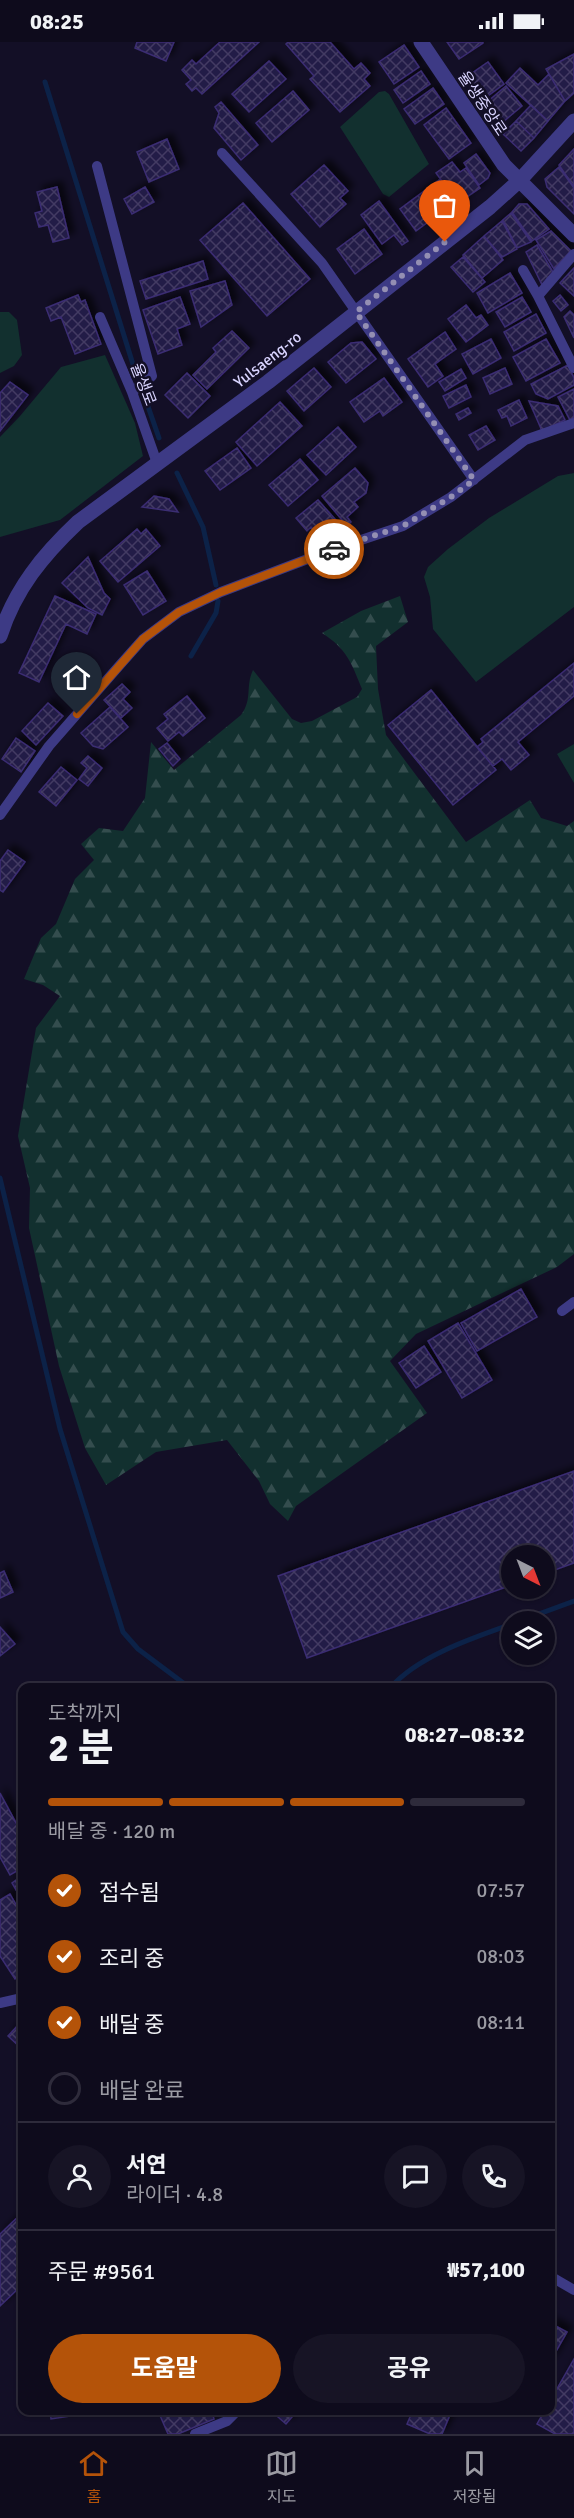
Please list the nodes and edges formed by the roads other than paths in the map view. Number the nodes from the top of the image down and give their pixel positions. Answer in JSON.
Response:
{"nodes":[{"id":1,"x":421,"y":42,"type":"edge"},
{"id":2,"x":574,"y":121,"type":"edge"},
{"id":3,"x":222,"y":153,"type":"dead end"},
{"id":4,"x":97,"y":166,"type":"dead end"},
{"id":5,"x":520,"y":180,"type":"junction"},
{"id":6,"x":574,"y":235,"type":"edge"},
{"id":7,"x":574,"y":254,"type":"edge"},
{"id":8,"x":523,"y":270,"type":"dead end"},
{"id":9,"x":538,"y":296,"type":"junction"},
{"id":10,"x":356,"y":312,"type":"junction"},
{"id":11,"x":100,"y":317,"type":"dead end"},
{"id":12,"x":574,"y":368,"type":"edge"},
{"id":13,"x":132,"y":392,"type":"junction"},
{"id":14,"x":574,"y":423,"type":"edge"},
{"id":15,"x":158,"y":463,"type":"junction"},
{"id":16,"x":474,"y":480,"type":"junction"},
{"id":17,"x":0,"y":636,"type":"edge"},
{"id":18,"x":0,"y":815,"type":"edge"},
{"id":19,"x":574,"y":1302,"type":"edge"},
{"id":20,"x":562,"y":1311,"type":"dead end"},
{"id":21,"x":18,"y":1999,"type":"edge"},
{"id":22,"x":0,"y":2003,"type":"edge"},
{"id":23,"x":555,"y":2279,"type":"edge"},
{"id":24,"x":574,"y":2290,"type":"edge"},
{"id":25,"x":233,"y":2415,"type":"edge"},
{"id":26,"x":195,"y":2434,"type":"edge"}],
"edges":[{"from":1,"to":5,"type":"street","name":"율생중앙로"},
{"from":2,"to":5,"type":"street","name":"Yulsaeng-ro"},
{"from":3,"to":10,"type":"lane"},
{"from":4,"to":13,"type":"lane"},
{"from":5,"to":6,"type":"street","name":"율생중앙로"},
{"from":5,"to":10,"type":"street","name":"Yulsaeng-ro"},
{"from":7,"to":9,"type":"lane"},
{"from":8,"to":9,"type":"lane"},
{"from":9,"to":12,"type":"lane"},
{"from":10,"to":15,"type":"street","name":"Yulsaeng-ro"},
{"from":10,"to":16,"type":"lane"},
{"from":11,"to":13,"type":"lane","name":"율생로"},
{"from":13,"to":15,"type":"lane","name":"율생로"},
{"from":14,"to":16,"type":"lane"},
{"from":15,"to":17,"type":"street","name":"Yulsaeng-ro"},
{"from":16,"to":18,"type":"lane"},
{"from":19,"to":20,"type":"lane"},
{"from":21,"to":22,"type":"lane"},
{"from":23,"to":24,"type":"lane"},
{"from":25,"to":26,"type":"lane"}]}
